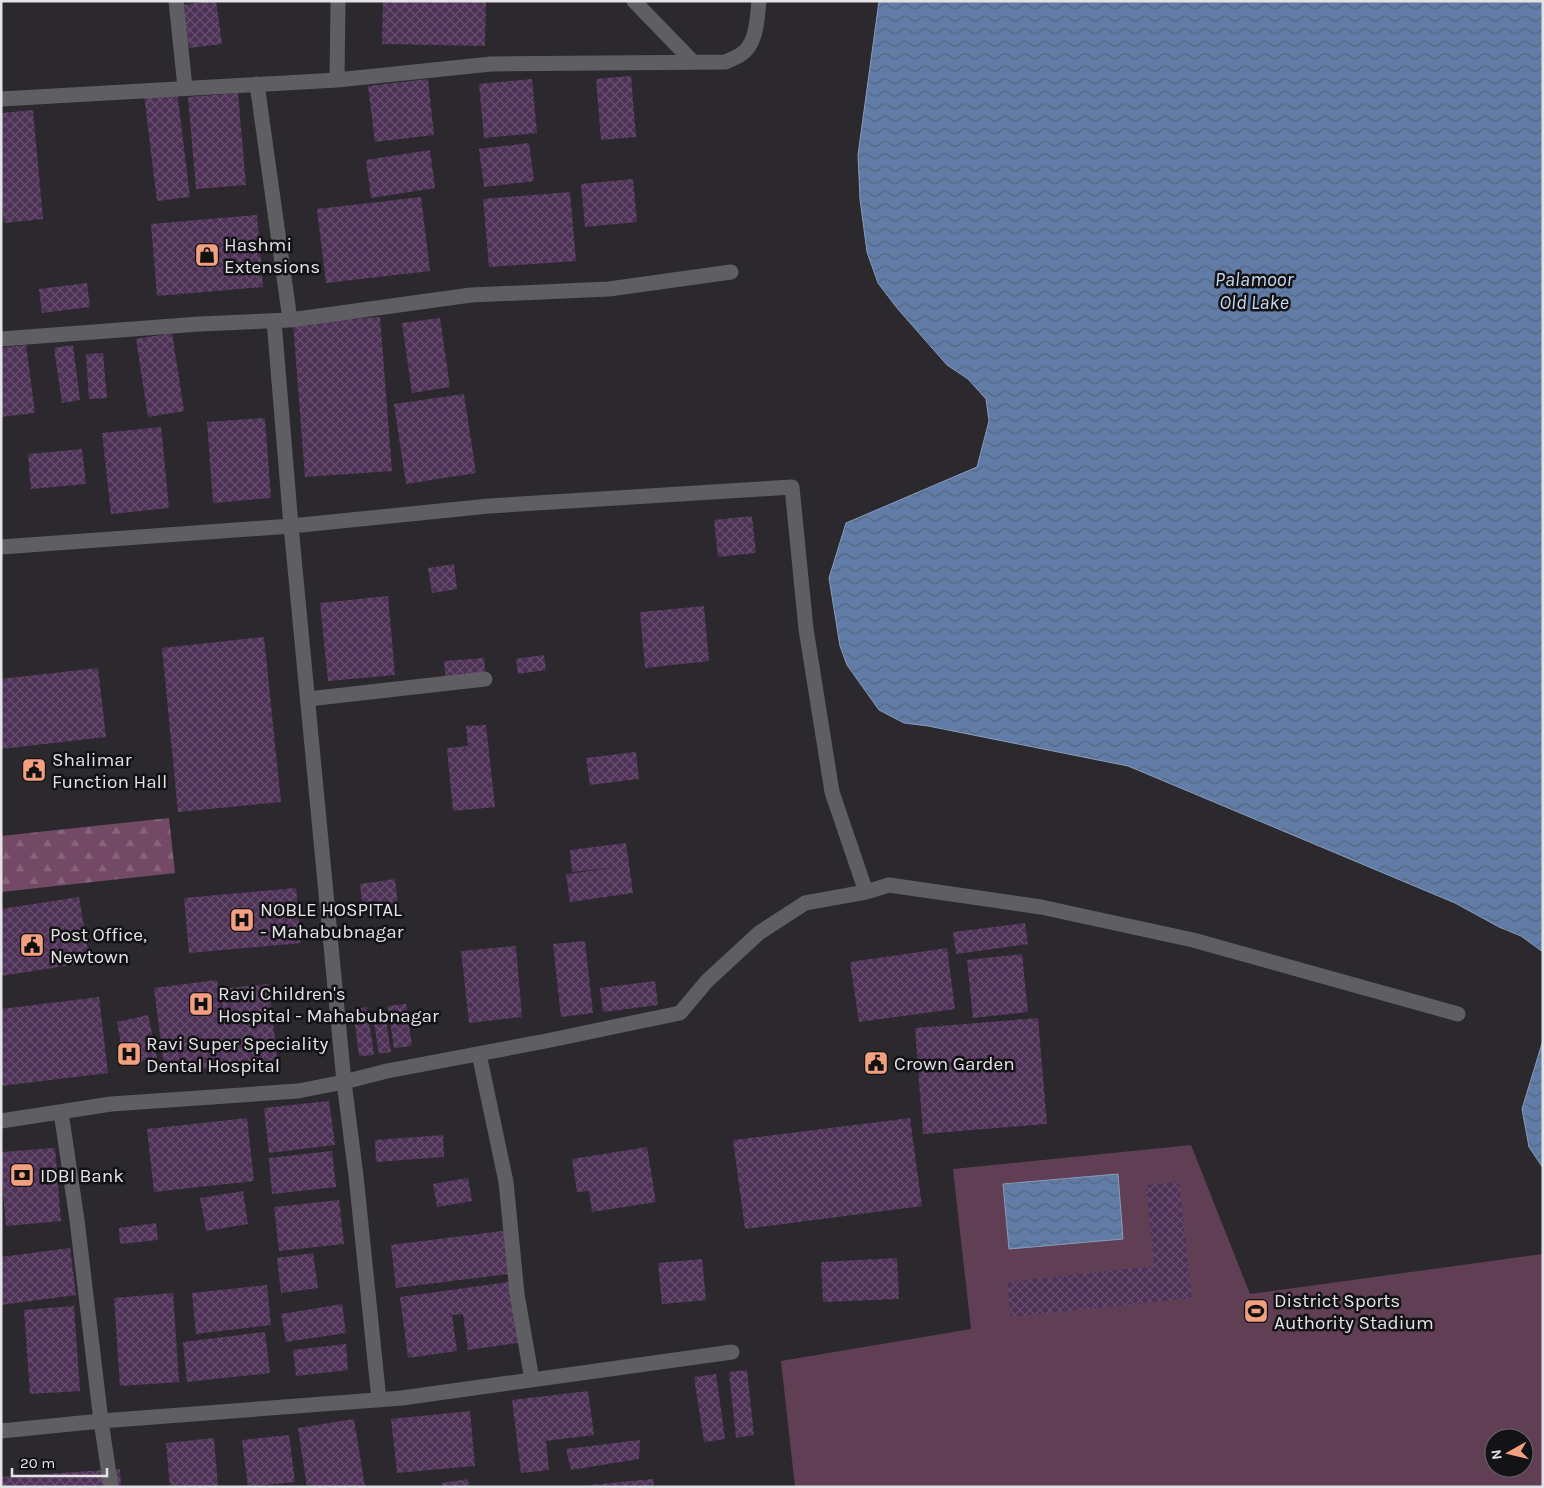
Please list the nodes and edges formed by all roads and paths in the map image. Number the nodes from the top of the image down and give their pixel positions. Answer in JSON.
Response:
{"nodes":[{"id":1,"x":176,"y":1,"type":"edge"},
{"id":2,"x":338,"y":1,"type":"edge"},
{"id":3,"x":634,"y":1,"type":"edge"},
{"id":4,"x":759,"y":1,"type":"edge"},
{"id":5,"x":693,"y":62,"type":"junction"},
{"id":6,"x":337,"y":80,"type":"junction"},
{"id":7,"x":257,"y":84,"type":"junction"},
{"id":8,"x":185,"y":87,"type":"junction"},
{"id":9,"x":1,"y":99,"type":"edge"},
{"id":10,"x":731,"y":272,"type":"dead end"},
{"id":11,"x":274,"y":320,"type":"junction"},
{"id":12,"x":290,"y":320,"type":"junction"},
{"id":13,"x":1,"y":339,"type":"edge"},
{"id":14,"x":291,"y":526,"type":"junction"},
{"id":15,"x":1,"y":546,"type":"edge"},
{"id":16,"x":486,"y":679,"type":"dead end"},
{"id":17,"x":308,"y":699,"type":"junction"},
{"id":18,"x":866,"y":892,"type":"junction"},
{"id":19,"x":1458,"y":1014,"type":"dead end"},
{"id":20,"x":479,"y":1054,"type":"junction"},
{"id":21,"x":344,"y":1082,"type":"junction"},
{"id":22,"x":61,"y":1112,"type":"junction"},
{"id":23,"x":1,"y":1121,"type":"edge"},
{"id":24,"x":732,"y":1352,"type":"dead end"},
{"id":25,"x":532,"y":1380,"type":"junction"},
{"id":26,"x":379,"y":1400,"type":"junction"},
{"id":27,"x":101,"y":1420,"type":"junction"},
{"id":28,"x":1,"y":1431,"type":"edge"},
{"id":29,"x":111,"y":1487,"type":"edge"}],
"edges":[{"from":1,"to":8,"type":"street"},
{"from":2,"to":6,"type":"street"},
{"from":3,"to":5,"type":"street"},
{"from":4,"to":5,"type":"street"},
{"from":5,"to":6,"type":"street"},
{"from":6,"to":7,"type":"street"},
{"from":7,"to":8,"type":"street"},
{"from":7,"to":12,"type":"street"},
{"from":8,"to":9,"type":"street"},
{"from":10,"to":12,"type":"street"},
{"from":11,"to":12,"type":"street"},
{"from":11,"to":13,"type":"street"},
{"from":11,"to":14,"type":"street"},
{"from":14,"to":15,"type":"street"},
{"from":14,"to":17,"type":"street"},
{"from":14,"to":18,"type":"street"},
{"from":16,"to":17,"type":"street"},
{"from":17,"to":21,"type":"street"},
{"from":18,"to":19,"type":"street"},
{"from":18,"to":20,"type":"street"},
{"from":20,"to":21,"type":"street"},
{"from":20,"to":25,"type":"street"},
{"from":21,"to":22,"type":"street"},
{"from":21,"to":26,"type":"street"},
{"from":22,"to":23,"type":"street"},
{"from":22,"to":27,"type":"street"},
{"from":24,"to":25,"type":"street"},
{"from":25,"to":26,"type":"street"},
{"from":26,"to":27,"type":"street"},
{"from":27,"to":28,"type":"street"},
{"from":27,"to":29,"type":"street"}]}
